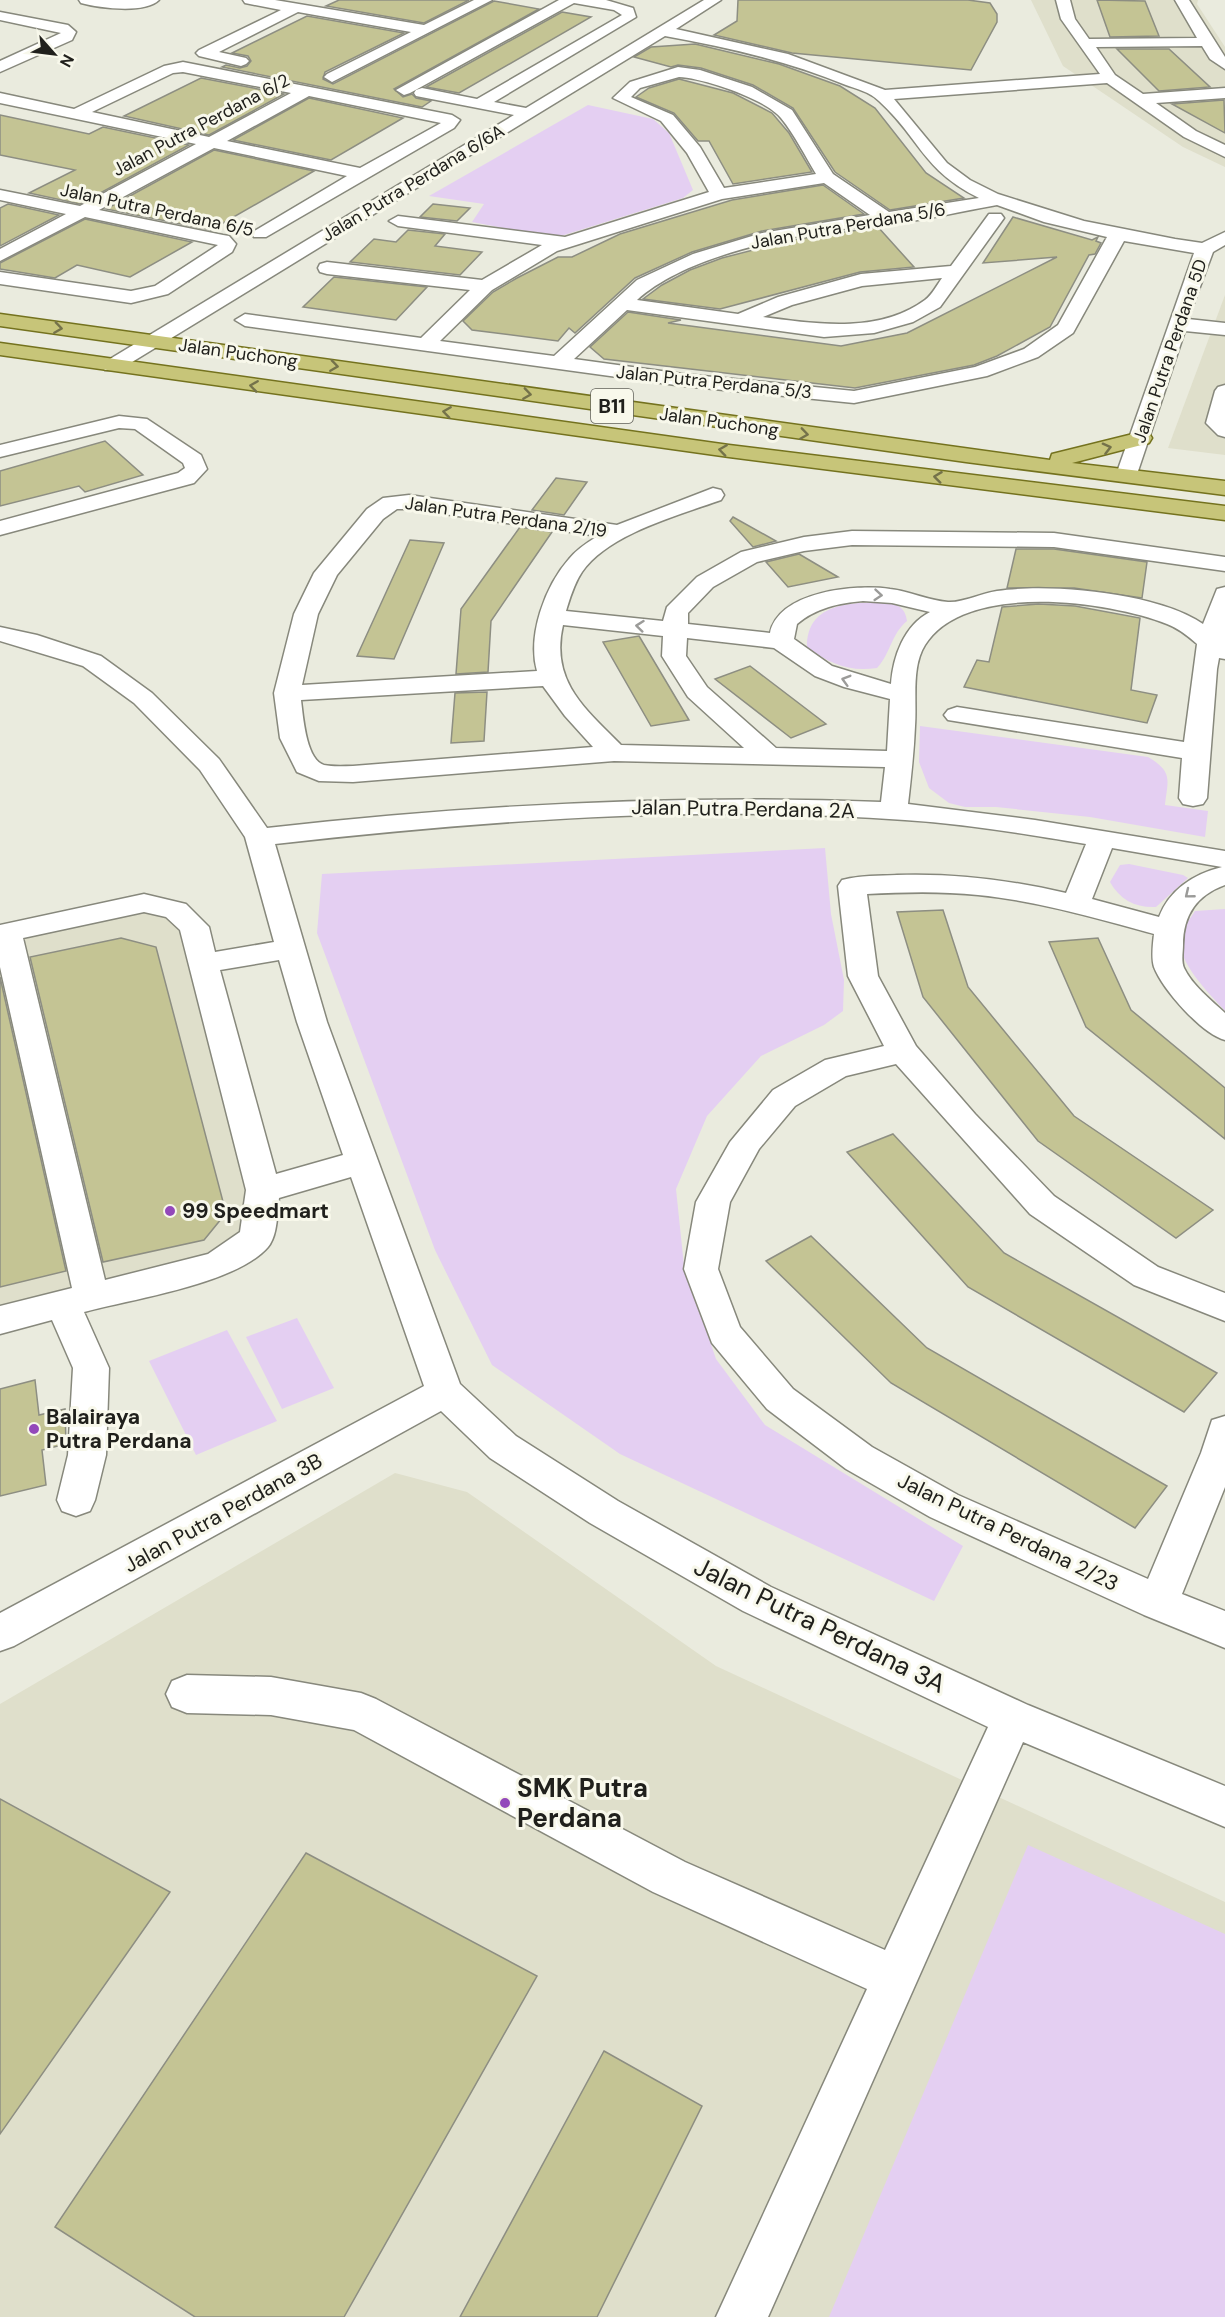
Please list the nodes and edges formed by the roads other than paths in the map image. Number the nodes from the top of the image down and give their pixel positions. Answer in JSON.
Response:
{"nodes":[{"id":1,"x":86,"y":0,"type":"edge"},
{"id":2,"x":152,"y":0,"type":"edge"},
{"id":3,"x":250,"y":0,"type":"edge"},
{"id":4,"x":485,"y":0,"type":"edge"},
{"id":5,"x":570,"y":0,"type":"edge"},
{"id":6,"x":578,"y":0,"type":"edge"},
{"id":7,"x":714,"y":0,"type":"edge"},
{"id":8,"x":1063,"y":0,"type":"edge"},
{"id":9,"x":1182,"y":0,"type":"edge"},
{"id":10,"x":296,"y":8,"type":"junction"},
{"id":11,"x":0,"y":16,"type":"edge"},
{"id":12,"x":663,"y":31,"type":"junction"},
{"id":13,"x":421,"y":32,"type":"junction"},
{"id":14,"x":439,"y":38,"type":"dead end"},
{"id":15,"x":462,"y":42,"type":"dead end"},
{"id":16,"x":1206,"y":42,"type":"junction"},
{"id":17,"x":1085,"y":43,"type":"junction"},
{"id":18,"x":485,"y":46,"type":"junction"},
{"id":19,"x":509,"y":50,"type":"dead end"},
{"id":20,"x":532,"y":54,"type":"dead end"},
{"id":21,"x":556,"y":58,"type":"junction"},
{"id":22,"x":251,"y":63,"type":"dead end"},
{"id":23,"x":1225,"y":64,"type":"edge"},
{"id":24,"x":0,"y":67,"type":"edge"},
{"id":25,"x":1110,"y":78,"type":"junction"},
{"id":26,"x":363,"y":83,"type":"dead end"},
{"id":27,"x":383,"y":86,"type":"dead end"},
{"id":28,"x":404,"y":90,"type":"junction"},
{"id":29,"x":307,"y":91,"type":"junction"},
{"id":30,"x":1225,"y":93,"type":"edge"},
{"id":31,"x":883,"y":95,"type":"junction"},
{"id":32,"x":0,"y":98,"type":"edge"},
{"id":33,"x":1142,"y":99,"type":"junction"},
{"id":34,"x":478,"y":104,"type":"junction"},
{"id":35,"x":529,"y":112,"type":"junction"},
{"id":36,"x":76,"y":114,"type":"junction"},
{"id":37,"x":213,"y":141,"type":"junction"},
{"id":38,"x":1225,"y":152,"type":"edge"},
{"id":39,"x":363,"y":174,"type":"junction"},
{"id":40,"x":827,"y":177,"type":"junction"},
{"id":41,"x":70,"y":191,"type":"dead end"},
{"id":42,"x":719,"y":194,"type":"junction"},
{"id":43,"x":0,"y":195,"type":"edge"},
{"id":44,"x":105,"y":199,"type":"junction"},
{"id":45,"x":996,"y":209,"type":"junction"},
{"id":46,"x":82,"y":211,"type":"junction"},
{"id":47,"x":887,"y":219,"type":"junction"},
{"id":48,"x":398,"y":221,"type":"dead end"},
{"id":49,"x":260,"y":233,"type":"junction"},
{"id":50,"x":1117,"y":236,"type":"junction"},
{"id":51,"x":1225,"y":237,"type":"edge"},
{"id":52,"x":565,"y":243,"type":"junction"},
{"id":53,"x":314,"y":244,"type":"junction"},
{"id":54,"x":1205,"y":249,"type":"junction"},
{"id":55,"x":0,"y":256,"type":"edge"},
{"id":56,"x":327,"y":268,"type":"dead end"},
{"id":57,"x":955,"y":271,"type":"junction"},
{"id":58,"x":0,"y":278,"type":"edge"},
{"id":59,"x":485,"y":286,"type":"junction"},
{"id":60,"x":623,"y":304,"type":"junction"},
{"id":61,"x":0,"y":320,"type":"edge"},
{"id":62,"x":245,"y":320,"type":"dead end"},
{"id":63,"x":740,"y":320,"type":"junction"},
{"id":64,"x":1177,"y":324,"type":"junction"},
{"id":65,"x":1225,"y":329,"type":"edge"},
{"id":66,"x":154,"y":341,"type":"junction"},
{"id":67,"x":425,"y":345,"type":"junction"},
{"id":68,"x":0,"y":349,"type":"edge"},
{"id":69,"x":558,"y":363,"type":"junction"},
{"id":70,"x":112,"y":366,"type":"junction"},
{"id":71,"x":1225,"y":391,"type":"edge"},
{"id":72,"x":1225,"y":431,"type":"edge"},
{"id":73,"x":1151,"y":449,"type":"junction"},
{"id":74,"x":0,"y":451,"type":"edge"},
{"id":75,"x":1032,"y":464,"type":"junction"},
{"id":76,"x":1127,"y":475,"type":"junction"},
{"id":77,"x":973,"y":481,"type":"junction"},
{"id":78,"x":1218,"y":487,"type":"edge"},
{"id":79,"x":713,"y":495,"type":"dead end"},
{"id":80,"x":1225,"y":506,"type":"edge"},
{"id":81,"x":1225,"y":513,"type":"edge"},
{"id":82,"x":0,"y":528,"type":"edge"},
{"id":83,"x":621,"y":532,"type":"junction"},
{"id":84,"x":1225,"y":564,"type":"edge"},
{"id":85,"x":1225,"y":594,"type":"edge"},
{"id":86,"x":555,"y":608,"type":"junction"},
{"id":87,"x":950,"y":610,"type":"junction"},
{"id":88,"x":676,"y":621,"type":"junction"},
{"id":89,"x":783,"y":633,"type":"junction"},
{"id":90,"x":0,"y":634,"type":"edge"},
{"id":91,"x":1217,"y":648,"type":"edge"},
{"id":92,"x":552,"y":678,"type":"junction"},
{"id":93,"x":287,"y":693,"type":"junction"},
{"id":94,"x":903,"y":694,"type":"junction"},
{"id":95,"x":957,"y":715,"type":"dead end"},
{"id":96,"x":1197,"y":752,"type":"junction"},
{"id":97,"x":614,"y":753,"type":"junction"},
{"id":98,"x":769,"y":756,"type":"junction"},
{"id":99,"x":899,"y":759,"type":"junction"},
{"id":100,"x":1193,"y":798,"type":"dead end"},
{"id":101,"x":894,"y":812,"type":"junction"},
{"id":102,"x":259,"y":837,"type":"junction"},
{"id":103,"x":1102,"y":838,"type":"junction"},
{"id":104,"x":1225,"y":859,"type":"edge"},
{"id":105,"x":1225,"y":875,"type":"edge"},
{"id":106,"x":1076,"y":904,"type":"junction"},
{"id":107,"x":1167,"y":928,"type":"junction"},
{"id":108,"x":4,"y":934,"type":"edge"},
{"id":109,"x":291,"y":949,"type":"junction"},
{"id":110,"x":204,"y":963,"type":"junction"},
{"id":111,"x":1225,"y":1030,"type":"edge"},
{"id":112,"x":903,"y":1052,"type":"junction"},
{"id":113,"x":362,"y":1162,"type":"junction"},
{"id":114,"x":263,"y":1190,"type":"junction"},
{"id":115,"x":78,"y":1300,"type":"junction"},
{"id":116,"x":1225,"y":1308,"type":"edge"},
{"id":117,"x":0,"y":1320,"type":"edge"},
{"id":118,"x":445,"y":1392,"type":"junction"},
{"id":119,"x":1225,"y":1431,"type":"edge"},
{"id":120,"x":76,"y":1500,"type":"dead end"},
{"id":121,"x":1158,"y":1602,"type":"junction"},
{"id":122,"x":1225,"y":1630,"type":"edge"},
{"id":123,"x":0,"y":1633,"type":"edge"},
{"id":124,"x":187,"y":1694,"type":"dead end"},
{"id":125,"x":1013,"y":1718,"type":"junction"},
{"id":126,"x":1225,"y":1807,"type":"edge"},
{"id":127,"x":896,"y":1979,"type":"junction"},
{"id":128,"x":742,"y":2317,"type":"edge"}],
"edges":[{"from":1,"to":2,"type":"street"},
{"from":3,"to":10,"type":"street"},
{"from":4,"to":13,"type":"street"},
{"from":5,"to":18,"type":"street"},
{"from":6,"to":21,"type":"street"},
{"from":7,"to":12,"type":"street","name":"Jalan Putra Perdana 6/6A"},
{"from":8,"to":17,"type":"street"},
{"from":9,"to":16,"type":"street"},
{"from":10,"to":13,"type":"street"},
{"from":10,"to":22,"type":"street"},
{"from":11,"to":24,"type":"street"},
{"from":12,"to":31,"type":"street"},
{"from":12,"to":35,"type":"street","name":"Jalan Putra Perdana 6/6A"},
{"from":13,"to":14,"type":"street"},
{"from":13,"to":26,"type":"street"},
{"from":15,"to":18,"type":"street"},
{"from":16,"to":17,"type":"street"},
{"from":16,"to":23,"type":"street"},
{"from":17,"to":25,"type":"street"},
{"from":18,"to":19,"type":"street"},
{"from":18,"to":28,"type":"street"},
{"from":20,"to":21,"type":"street"},
{"from":21,"to":34,"type":"street"},
{"from":25,"to":31,"type":"street"},
{"from":25,"to":33,"type":"street"},
{"from":27,"to":28,"type":"street"},
{"from":28,"to":34,"type":"street"},
{"from":29,"to":36,"type":"street"},
{"from":29,"to":37,"type":"street","name":"Jalan Putra Perdana 6/2"},
{"from":29,"to":39,"type":"street"},
{"from":30,"to":33,"type":"street"},
{"from":31,"to":45,"type":"street"},
{"from":32,"to":36,"type":"street"},
{"from":33,"to":38,"type":"street"},
{"from":34,"to":35,"type":"street"},
{"from":35,"to":53,"type":"street","name":"Jalan Putra Perdana 6/6A"},
{"from":36,"to":37,"type":"street"},
{"from":37,"to":39,"type":"street"},
{"from":37,"to":44,"type":"street","name":"Jalan Putra Perdana 6/2"},
{"from":39,"to":49,"type":"street"},
{"from":40,"to":42,"type":"street"},
{"from":40,"to":42,"type":"street"},
{"from":40,"to":47,"type":"street"},
{"from":41,"to":44,"type":"street","name":"Jalan Putra Perdana 6/5"},
{"from":42,"to":52,"type":"street"},
{"from":43,"to":46,"type":"street"},
{"from":44,"to":46,"type":"street","name":"Jalan Putra Perdana 6/2"},
{"from":44,"to":49,"type":"street","name":"Jalan Putra Perdana 6/5"},
{"from":45,"to":47,"type":"street","name":"Jalan Putra Perdana 5/6"},
{"from":45,"to":50,"type":"street"},
{"from":45,"to":57,"type":"street"},
{"from":46,"to":55,"type":"street","name":"Jalan Putra Perdana 6/2"},
{"from":46,"to":58,"type":"street"},
{"from":47,"to":60,"type":"street","name":"Jalan Putra Perdana 5/6"},
{"from":48,"to":52,"type":"street"},
{"from":49,"to":53,"type":"street","name":"Jalan Putra Perdana 6/5"},
{"from":50,"to":54,"type":"street"},
{"from":50,"to":69,"type":"street","name":"Jalan Putra Perdana 5/3"},
{"from":51,"to":54,"type":"street","name":"Jalan Putra Perdana 5D"},
{"from":52,"to":59,"type":"street"},
{"from":53,"to":66,"type":"street","name":"Jalan Putra Perdana 6/6A"},
{"from":54,"to":64,"type":"street","name":"Jalan Putra Perdana 5D"},
{"from":56,"to":59,"type":"street"},
{"from":57,"to":63,"type":"street"},
{"from":57,"to":63,"type":"street"},
{"from":59,"to":67,"type":"street"},
{"from":60,"to":63,"type":"street"},
{"from":60,"to":69,"type":"street","name":"Jalan Putra Perdana 5/6"},
{"from":61,"to":66,"type":"main road","name":"Jalan Puchong","number":"B11","one_way":true},
{"from":62,"to":67,"type":"street","name":"Jalan Putra Perdana 5/3"},
{"from":64,"to":65,"type":"street"},
{"from":64,"to":73,"type":"street","name":"Jalan Putra Perdana 5D"},
{"from":66,"to":70,"type":"street","name":"Jalan Putra Perdana 6/6A"},
{"from":66,"to":75,"type":"main road","name":"Jalan Puchong","number":"B11","one_way":true},
{"from":67,"to":69,"type":"street","name":"Jalan Putra Perdana 5/3"},
{"from":68,"to":70,"type":"main road","name":"Jalan Puchong","number":"B11"},
{"from":77,"to":70,"type":"main road","name":"Jalan Puchong","number":"B11","one_way":true},
{"from":71,"to":72,"type":"street"},
{"from":75,"to":73,"type":"main road","one_way":true},
{"from":73,"to":76,"type":"street","name":"Jalan Putra Perdana 5D"},
{"from":73,"to":78,"type":"main road"},
{"from":74,"to":82,"type":"street"},
{"from":75,"to":76,"type":"main road","name":"Jalan Puchong","number":"B11"},
{"from":76,"to":77,"type":"main road"},
{"from":76,"to":78,"type":"main road","name":"Jalan Puchong","number":"B11"},
{"from":76,"to":80,"type":"main road"},
{"from":77,"to":81,"type":"main road","name":"Jalan Puchong","number":"B11"},
{"from":79,"to":83,"type":"street"},
{"from":83,"to":86,"type":"street"},
{"from":83,"to":93,"type":"street","name":"Jalan Putra Perdana 2/19"},
{"from":84,"to":88,"type":"street"},
{"from":85,"to":91,"type":"street"},
{"from":86,"to":88,"type":"street"},
{"from":86,"to":92,"type":"street"},
{"from":89,"to":87,"type":"street","one_way":true},
{"from":87,"to":91,"type":"street"},
{"from":87,"to":94,"type":"street"},
{"from":88,"to":89,"type":"street"},
{"from":88,"to":98,"type":"street"},
{"from":94,"to":89,"type":"street","one_way":true},
{"from":90,"to":102,"type":"street"},
{"from":91,"to":96,"type":"street"},
{"from":92,"to":93,"type":"street"},
{"from":92,"to":97,"type":"street"},
{"from":93,"to":97,"type":"street"},
{"from":94,"to":99,"type":"street"},
{"from":95,"to":96,"type":"street"},
{"from":96,"to":100,"type":"street"},
{"from":97,"to":98,"type":"street"},
{"from":98,"to":99,"type":"street"},
{"from":99,"to":101,"type":"street"},
{"from":101,"to":102,"type":"street","name":"Jalan Putra Perdana 2A"},
{"from":101,"to":103,"type":"street","name":"Jalan Putra Perdana 2A"},
{"from":102,"to":109,"type":"street"},
{"from":103,"to":104,"type":"street","name":"Jalan Putra Perdana 2A"},
{"from":103,"to":106,"type":"street"},
{"from":105,"to":107,"type":"street","one_way":true},
{"from":106,"to":107,"type":"street"},
{"from":106,"to":112,"type":"street"},
{"from":107,"to":111,"type":"street"},
{"from":108,"to":110,"type":"street"},
{"from":108,"to":115,"type":"street"},
{"from":109,"to":110,"type":"street"},
{"from":109,"to":113,"type":"street"},
{"from":110,"to":114,"type":"street"},
{"from":112,"to":116,"type":"street"},
{"from":112,"to":121,"type":"street","name":"Jalan Putra Perdana 2/23"},
{"from":113,"to":114,"type":"street"},
{"from":113,"to":118,"type":"street"},
{"from":114,"to":115,"type":"street"},
{"from":115,"to":117,"type":"street"},
{"from":115,"to":120,"type":"street"},
{"from":118,"to":123,"type":"street","name":"Jalan Putra Perdana 3B"},
{"from":118,"to":125,"type":"street","name":"Jalan Putra Perdana 3A"},
{"from":119,"to":121,"type":"street"},
{"from":121,"to":122,"type":"street","name":"Jalan Putra Perdana 2/23"},
{"from":124,"to":127,"type":"street"},
{"from":125,"to":126,"type":"street","name":"Jalan Putra Perdana 3A"},
{"from":125,"to":127,"type":"street"},
{"from":127,"to":128,"type":"street"}]}
